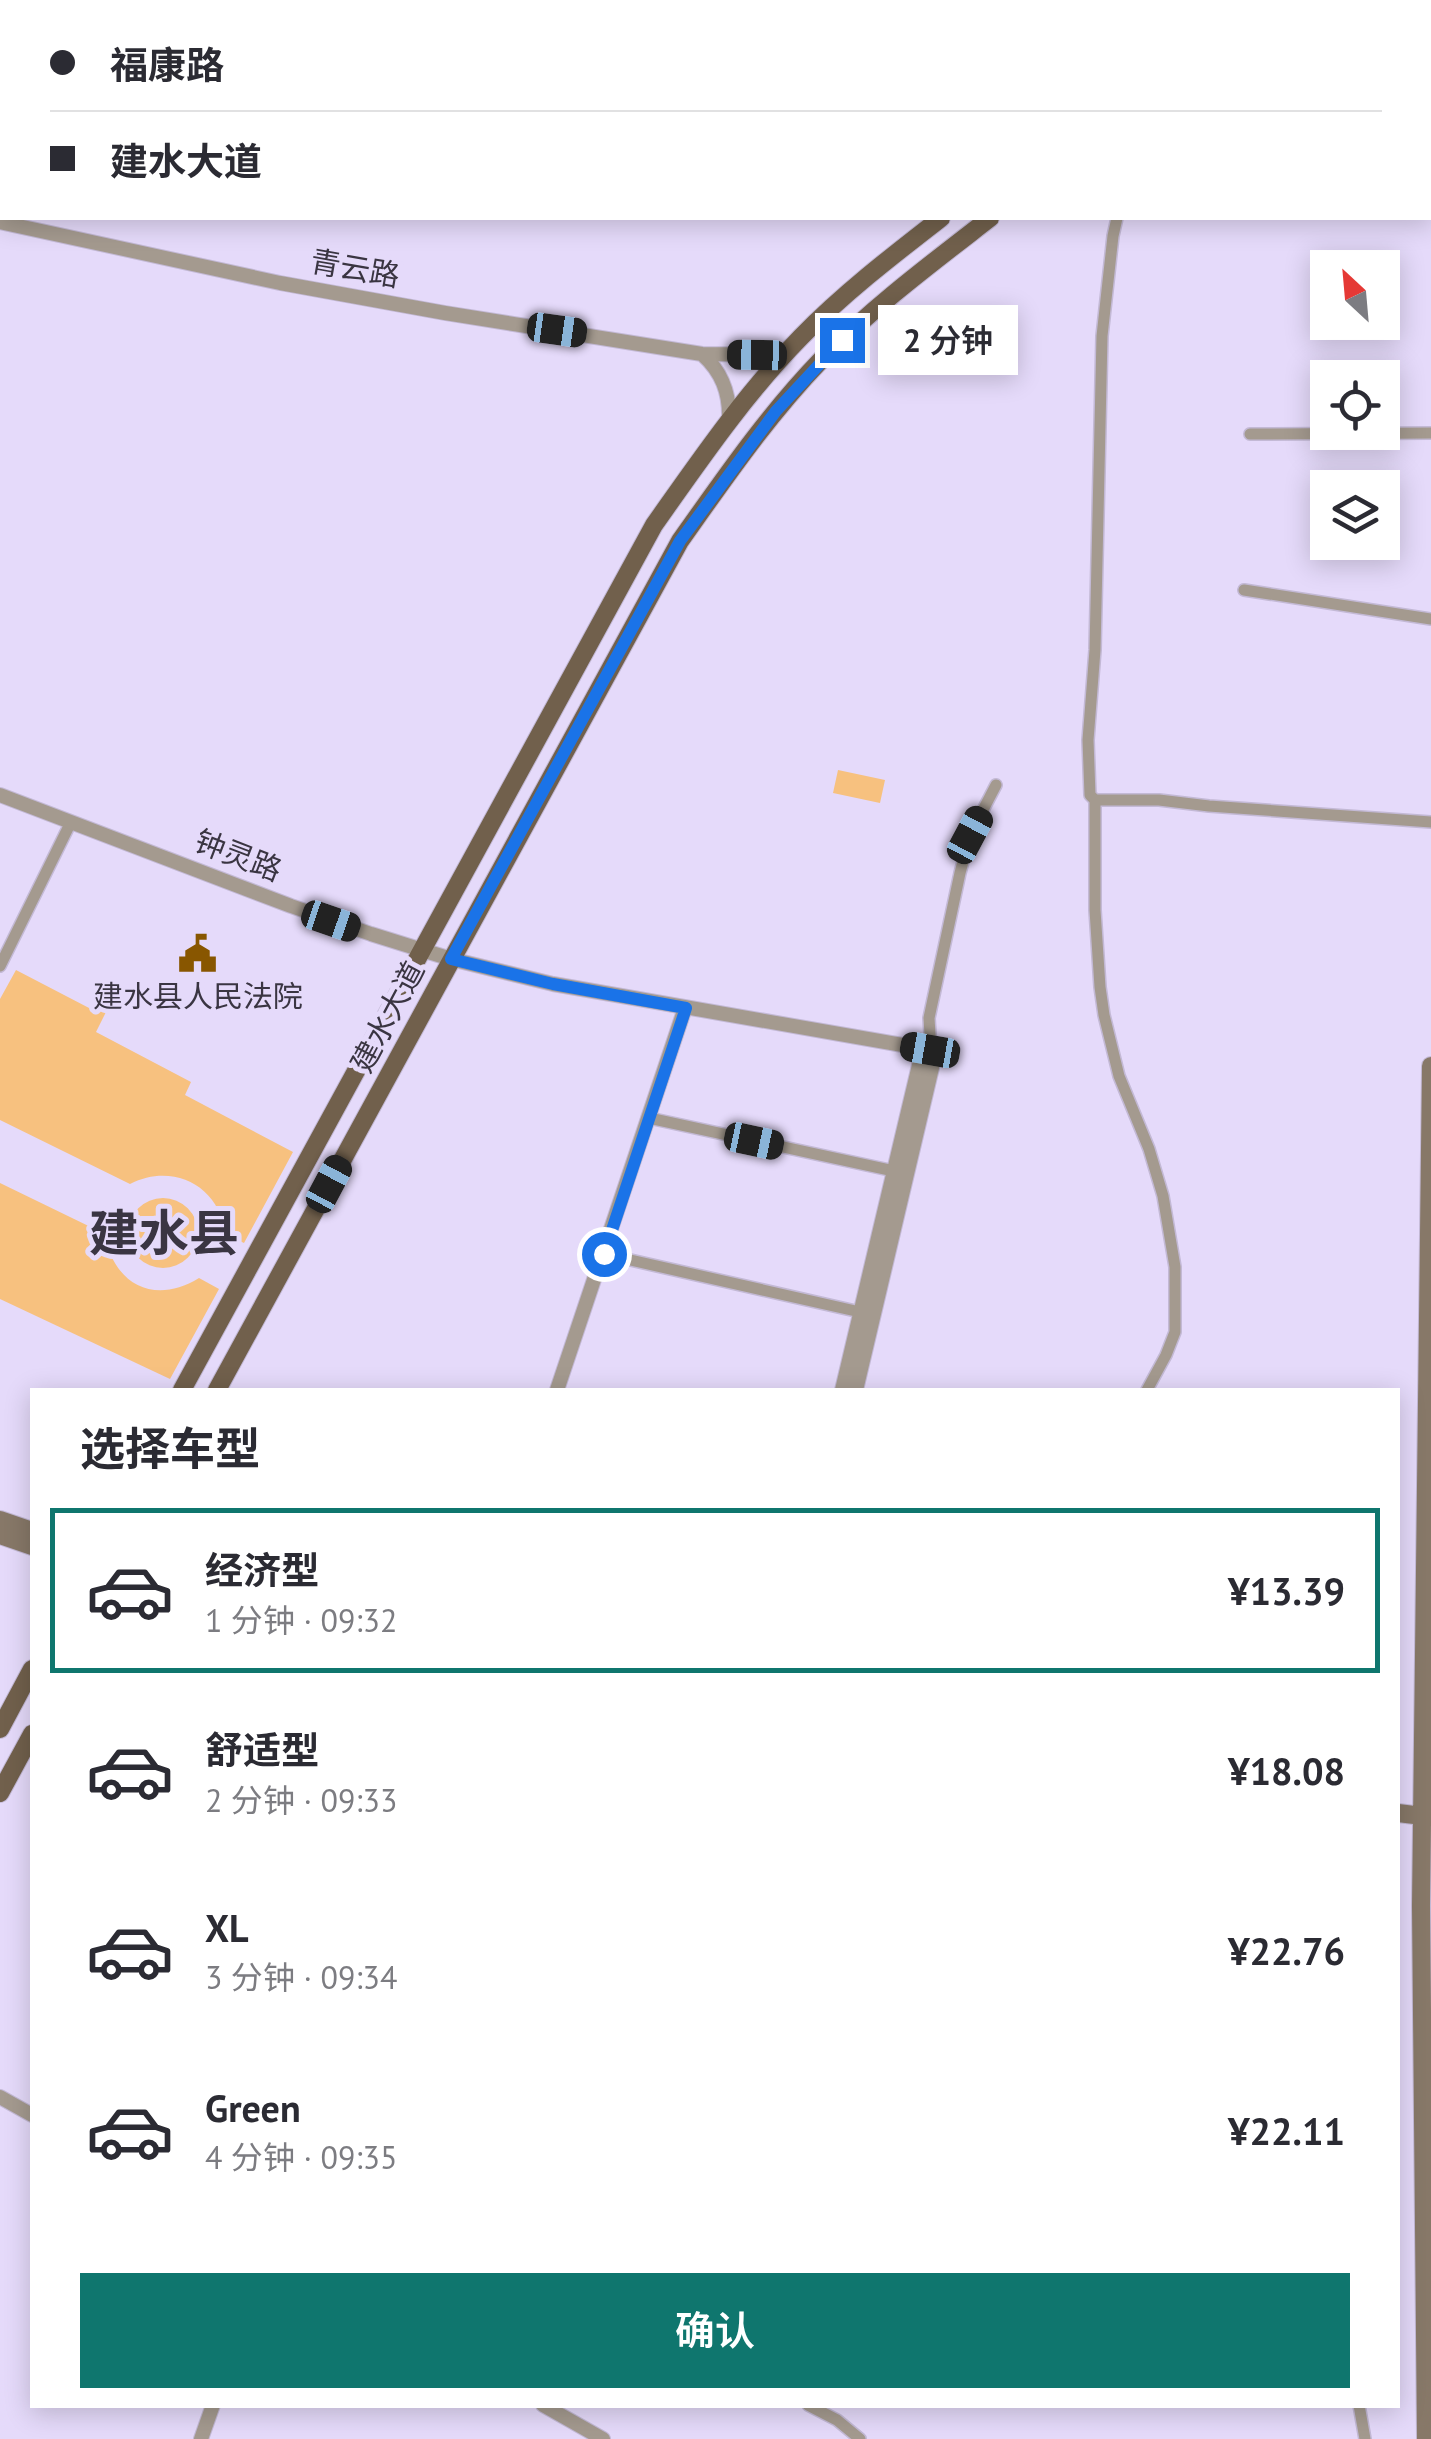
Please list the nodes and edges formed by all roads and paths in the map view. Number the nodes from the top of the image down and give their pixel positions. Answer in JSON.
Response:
{"nodes":[{"id":1,"x":938,"y":220,"type":"edge"},
{"id":2,"x":987,"y":220,"type":"edge"},
{"id":3,"x":1117,"y":220,"type":"edge"},
{"id":4,"x":0,"y":222,"type":"edge"},
{"id":5,"x":702,"y":354,"type":"junction"},
{"id":6,"x":784,"y":355,"type":"junction"},
{"id":7,"x":729,"y":420,"type":"junction"},
{"id":8,"x":1431,"y":433,"type":"edge"},
{"id":9,"x":1250,"y":434,"type":"dead end"},
{"id":10,"x":1244,"y":590,"type":"dead end"},
{"id":11,"x":1431,"y":620,"type":"edge"},
{"id":12,"x":996,"y":786,"type":"dead end"},
{"id":13,"x":0,"y":795,"type":"edge"},
{"id":14,"x":1095,"y":800,"type":"junction"},
{"id":15,"x":71,"y":822,"type":"junction"},
{"id":16,"x":1431,"y":822,"type":"edge"},
{"id":17,"x":421,"y":950,"type":"junction"},
{"id":18,"x":451,"y":959,"type":"junction"},
{"id":19,"x":0,"y":966,"type":"edge"},
{"id":20,"x":686,"y":1008,"type":"junction"},
{"id":21,"x":930,"y":1050,"type":"junction"},
{"id":22,"x":1431,"y":1066,"type":"edge"},
{"id":23,"x":649,"y":1118,"type":"junction"},
{"id":24,"x":894,"y":1172,"type":"junction"},
{"id":25,"x":604,"y":1254,"type":"junction"},
{"id":26,"x":860,"y":1312,"type":"junction"},
{"id":27,"x":183,"y":1388,"type":"edge"},
{"id":28,"x":218,"y":1388,"type":"edge"},
{"id":29,"x":558,"y":1388,"type":"edge"},
{"id":30,"x":842,"y":1388,"type":"edge"},
{"id":31,"x":856,"y":1388,"type":"edge"},
{"id":32,"x":1147,"y":1388,"type":"edge"},
{"id":33,"x":0,"y":1520,"type":"edge"},
{"id":34,"x":30,"y":1530,"type":"edge"},
{"id":35,"x":0,"y":1535,"type":"edge"},
{"id":36,"x":30,"y":1545,"type":"edge"},
{"id":37,"x":30,"y":1673,"type":"edge"},
{"id":38,"x":0,"y":1730,"type":"edge"},
{"id":39,"x":30,"y":1738,"type":"edge"},
{"id":40,"x":0,"y":1794,"type":"edge"},
{"id":41,"x":1400,"y":1814,"type":"edge"},
{"id":42,"x":1427,"y":1823,"type":"edge"},
{"id":43,"x":1400,"y":1825,"type":"edge"},
{"id":44,"x":1426,"y":1966,"type":"edge"},
{"id":45,"x":0,"y":2097,"type":"edge"},
{"id":46,"x":30,"y":2114,"type":"edge"},
{"id":47,"x":212,"y":2408,"type":"edge"},
{"id":48,"x":548,"y":2408,"type":"edge"},
{"id":49,"x":814,"y":2408,"type":"edge"},
{"id":50,"x":1360,"y":2408,"type":"edge"},
{"id":51,"x":201,"y":2439,"type":"edge"},
{"id":52,"x":603,"y":2439,"type":"edge"},
{"id":53,"x":860,"y":2439,"type":"edge"},
{"id":54,"x":1366,"y":2439,"type":"edge"},
{"id":55,"x":1426,"y":2439,"type":"edge"}],
"edges":[{"from":1,"to":6,"type":"main road","name":"建水大道"},
{"from":2,"to":18,"type":"main road","name":"建水大道"},
{"from":3,"to":14,"type":"street"},
{"from":4,"to":5,"type":"street","name":"青云路"},
{"from":5,"to":6,"type":"street","name":"青云路"},
{"from":5,"to":7,"type":"street"},
{"from":6,"to":7,"type":"main road","name":"建水大道"},
{"from":7,"to":17,"type":"main road","name":"建水大道"},
{"from":8,"to":9,"type":"street"},
{"from":10,"to":11,"type":"street"},
{"from":12,"to":21,"type":"street"},
{"from":13,"to":15,"type":"street","name":"钟灵路"},
{"from":14,"to":16,"type":"street"},
{"from":14,"to":32,"type":"street"},
{"from":15,"to":17,"type":"street","name":"钟灵路"},
{"from":15,"to":19,"type":"street"},
{"from":17,"to":18,"type":"street","name":"钟灵路"},
{"from":17,"to":27,"type":"main road","name":"建水大道"},
{"from":18,"to":20,"type":"street","name":"钟灵路"},
{"from":18,"to":28,"type":"main road","name":"建水大道"},
{"from":20,"to":21,"type":"street","name":"钟灵路"},
{"from":20,"to":23,"type":"street"},
{"from":21,"to":24,"type":"street"},
{"from":21,"to":31,"type":"street"},
{"from":22,"to":42,"type":"main road"},
{"from":23,"to":24,"type":"street"},
{"from":23,"to":25,"type":"street"},
{"from":24,"to":26,"type":"street"},
{"from":25,"to":26,"type":"street"},
{"from":25,"to":29,"type":"street"},
{"from":26,"to":30,"type":"street"},
{"from":33,"to":34,"type":"main road"},
{"from":35,"to":36,"type":"main road"},
{"from":37,"to":38,"type":"main road"},
{"from":39,"to":40,"type":"main road"},
{"from":41,"to":42,"type":"main road"},
{"from":42,"to":43,"type":"main road"},
{"from":42,"to":44,"type":"main road"},
{"from":44,"to":55,"type":"main road"},
{"from":45,"to":46,"type":"street"},
{"from":47,"to":51,"type":"street"},
{"from":48,"to":52,"type":"street"},
{"from":49,"to":53,"type":"street"},
{"from":50,"to":54,"type":"street"}]}
